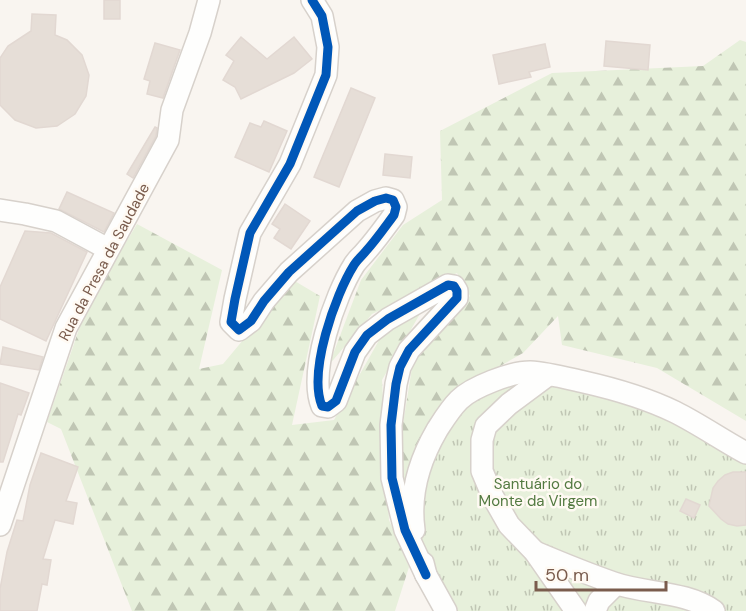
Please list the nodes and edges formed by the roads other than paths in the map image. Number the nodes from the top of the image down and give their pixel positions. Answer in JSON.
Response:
{"nodes":[{"id":1,"x":209,"y":0,"type":"edge"},
{"id":2,"x":312,"y":0,"type":"edge"},
{"id":3,"x":0,"y":210,"type":"edge"},
{"id":4,"x":108,"y":249,"type":"junction"},
{"id":5,"x":548,"y":375,"type":"junction"},
{"id":6,"x":746,"y":453,"type":"edge"},
{"id":7,"x":0,"y":525,"type":"edge"},
{"id":8,"x":535,"y":552,"type":"junction"},
{"id":9,"x":426,"y":575,"type":"junction"},
{"id":10,"x":616,"y":584,"type":"junction"},
{"id":11,"x":446,"y":611,"type":"edge"},
{"id":12,"x":576,"y":611,"type":"edge"},
{"id":13,"x":595,"y":611,"type":"edge"},
{"id":14,"x":714,"y":611,"type":"edge"}],
"edges":[{"from":1,"to":4,"type":"street","name":"Rua da Presa da Saudade"},
{"from":2,"to":9,"type":"street"},
{"from":3,"to":4,"type":"street"},
{"from":4,"to":7,"type":"street","name":"Rua da Presa da Saudade"},
{"from":5,"to":6,"type":"street"},
{"from":5,"to":8,"type":"street"},
{"from":5,"to":9,"type":"street"},
{"from":8,"to":10,"type":"street"},
{"from":8,"to":12,"type":"street"},
{"from":9,"to":11,"type":"street"},
{"from":10,"to":13,"type":"street"},
{"from":10,"to":14,"type":"street"}]}
